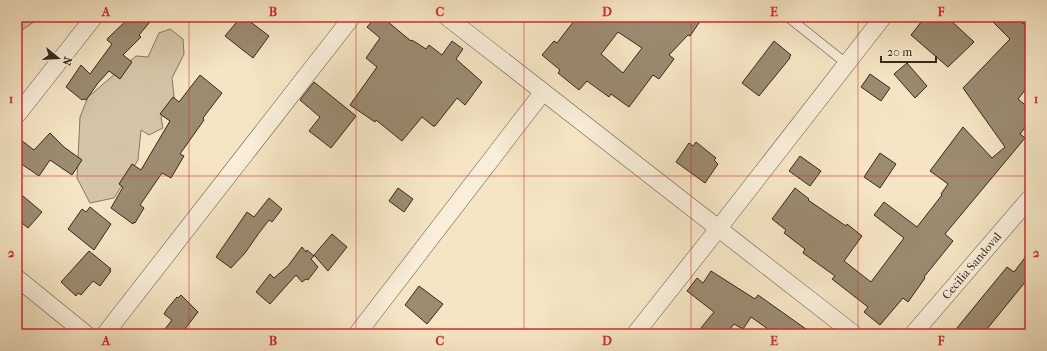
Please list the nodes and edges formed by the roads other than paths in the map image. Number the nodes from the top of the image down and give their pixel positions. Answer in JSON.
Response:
{"nodes":[{"id":1,"x":94,"y":17,"type":"edge"},
{"id":2,"x":352,"y":17,"type":"edge"},
{"id":3,"x":447,"y":17,"type":"edge"},
{"id":4,"x":788,"y":17,"type":"edge"},
{"id":5,"x":884,"y":17,"type":"edge"},
{"id":6,"x":847,"y":64,"type":"junction"},
{"id":7,"x":543,"y":92,"type":"junction"},
{"id":8,"x":17,"y":115,"type":"edge"},
{"id":9,"x":1030,"y":198,"type":"edge"},
{"id":10,"x":718,"y":229,"type":"junction"},
{"id":11,"x":17,"y":278,"type":"edge"},
{"id":12,"x":86,"y":334,"type":"edge"},
{"id":13,"x":105,"y":334,"type":"edge"},
{"id":14,"x":357,"y":334,"type":"edge"},
{"id":15,"x":635,"y":334,"type":"edge"},
{"id":16,"x":854,"y":334,"type":"edge"},
{"id":17,"x":913,"y":334,"type":"edge"}],
"edges":[{"from":1,"to":8,"type":"street"},
{"from":2,"to":13,"type":"street"},
{"from":3,"to":7,"type":"street"},
{"from":4,"to":6,"type":"lane"},
{"from":5,"to":6,"type":"street"},
{"from":6,"to":10,"type":"street"},
{"from":7,"to":10,"type":"street"},
{"from":7,"to":14,"type":"street"},
{"from":9,"to":17,"type":"street","name":"Cecilia Sandoval"},
{"from":10,"to":15,"type":"street"},
{"from":10,"to":16,"type":"street"},
{"from":11,"to":12,"type":"street"}]}
